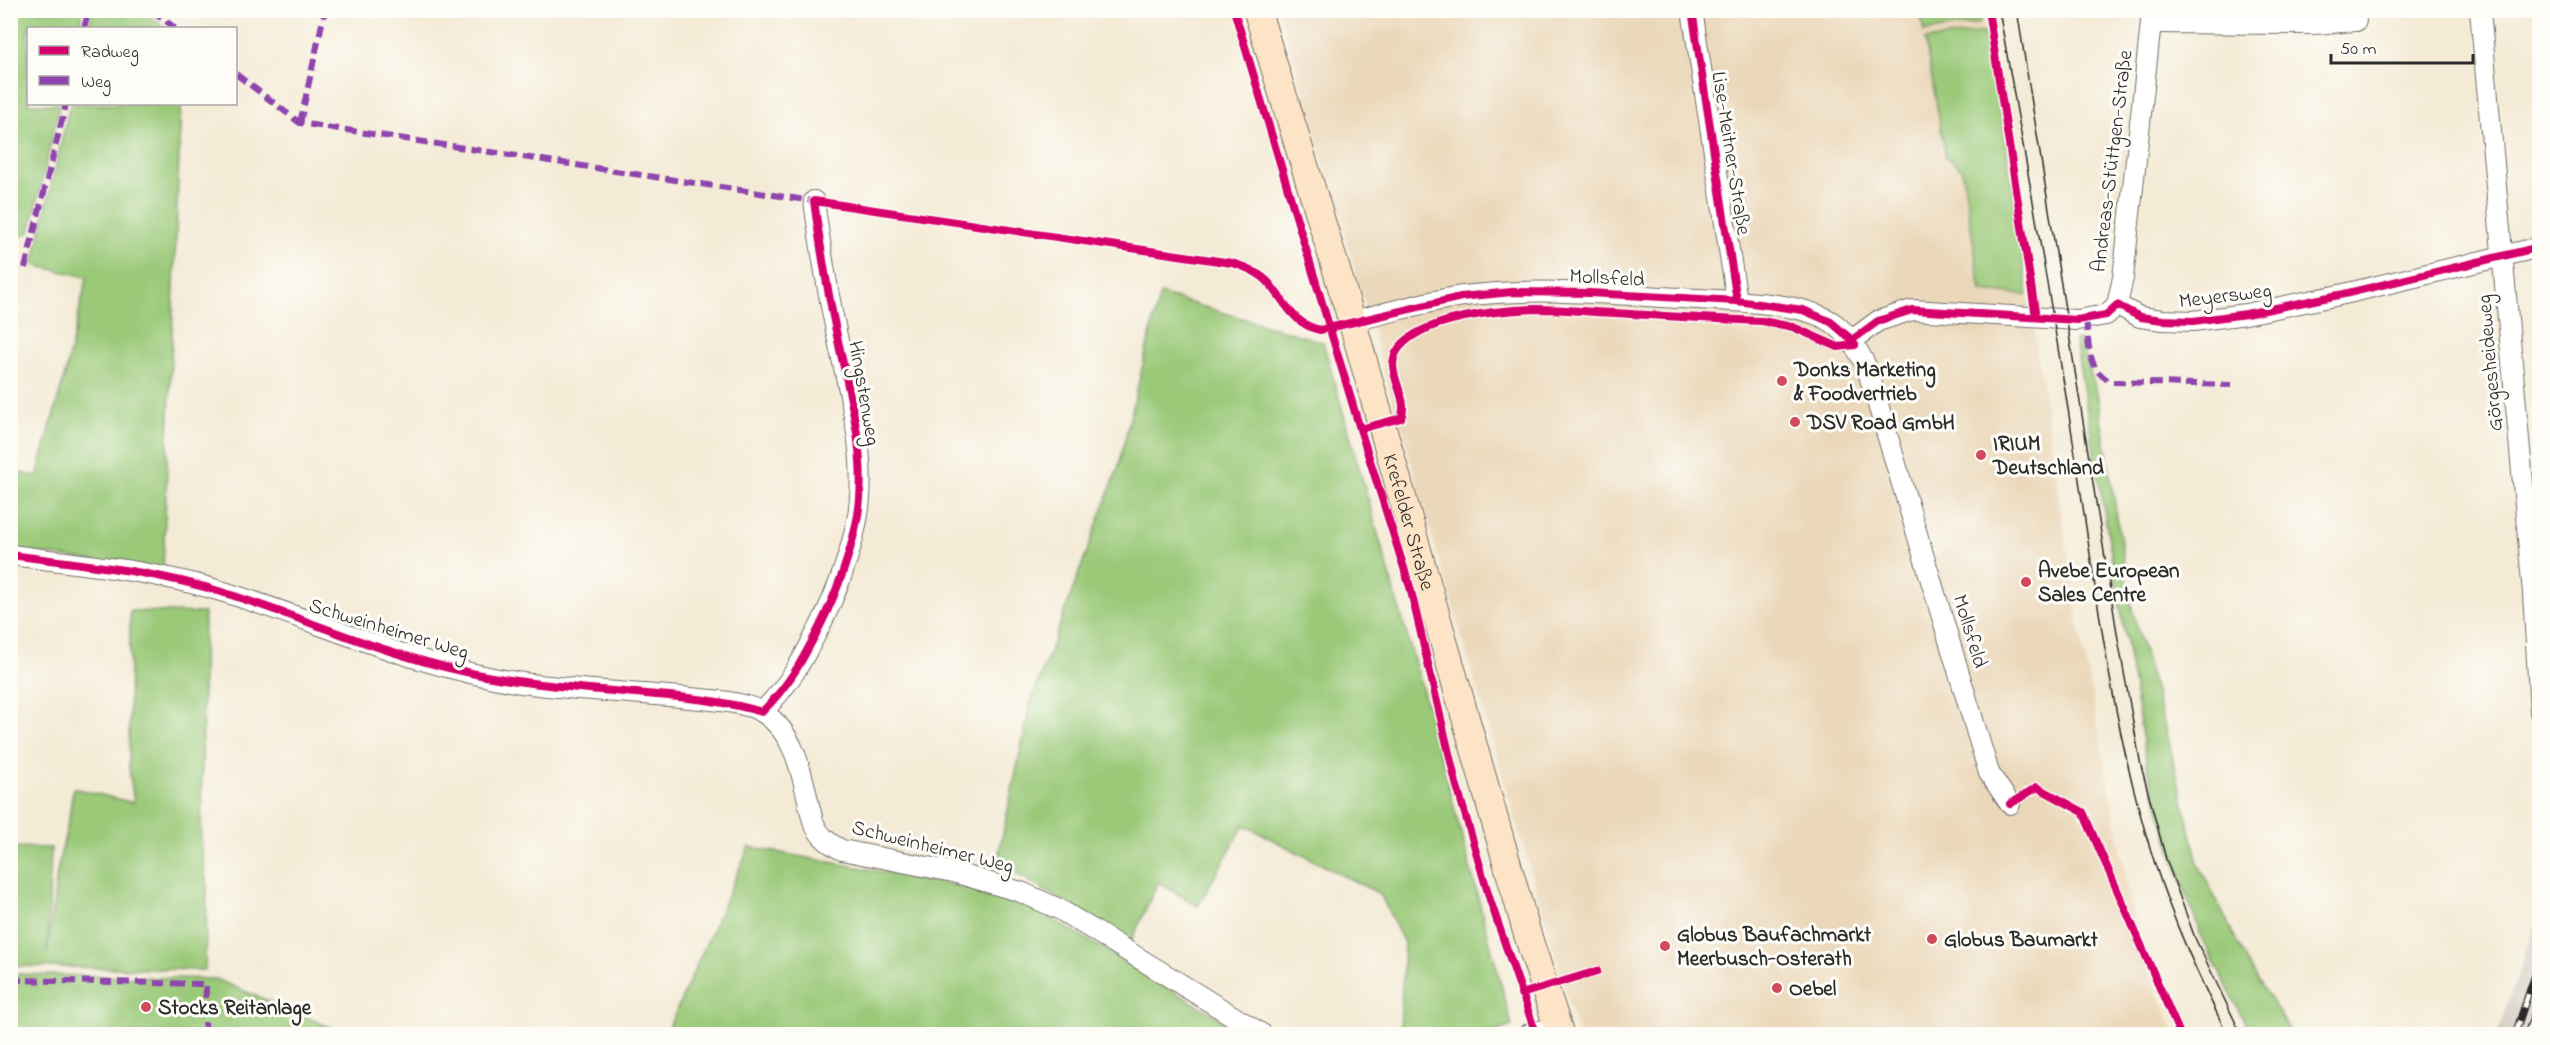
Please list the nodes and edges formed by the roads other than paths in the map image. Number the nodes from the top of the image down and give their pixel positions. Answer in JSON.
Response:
{"nodes":[{"id":1,"x":1257,"y":10,"type":"edge"},
{"id":2,"x":1692,"y":10,"type":"edge"},
{"id":3,"x":2480,"y":10,"type":"edge"},
{"id":4,"x":2151,"y":17,"type":"edge"},
{"id":5,"x":2356,"y":21,"type":"dead end"},
{"id":6,"x":814,"y":201,"type":"dead end"},
{"id":7,"x":2540,"y":247,"type":"edge"},
{"id":8,"x":2504,"y":257,"type":"junction"},
{"id":9,"x":1737,"y":302,"type":"junction"},
{"id":10,"x":2117,"y":305,"type":"junction"},
{"id":11,"x":1352,"y":321,"type":"junction"},
{"id":12,"x":1852,"y":340,"type":"junction"},
{"id":13,"x":10,"y":555,"type":"edge"},
{"id":14,"x":762,"y":712,"type":"junction"},
{"id":15,"x":2540,"y":712,"type":"edge"},
{"id":16,"x":2010,"y":804,"type":"dead end"},
{"id":17,"x":1559,"y":1030,"type":"edge"},
{"id":18,"x":1262,"y":1035,"type":"edge"},
{"id":19,"x":1529,"y":1035,"type":"edge"}],
"edges":[{"from":1,"to":11,"type":"main road","name":"Krefelder Straße"},
{"from":2,"to":9,"type":"street","name":"Lise-Meitner-Straße"},
{"from":3,"to":8,"type":"street","name":"Görgesheideweg"},
{"from":4,"to":5,"type":"street","name":"Andreas-Stüttgen-Straße"},
{"from":4,"to":10,"type":"street","name":"Andreas-Stüttgen-Straße"},
{"from":6,"to":14,"type":"street","name":"Hingstenweg"},
{"from":7,"to":8,"type":"street","name":"Meyersweg"},
{"from":8,"to":10,"type":"street","name":"Meyersweg"},
{"from":8,"to":15,"type":"street","name":"Görgesheideweg"},
{"from":9,"to":11,"type":"street","name":"Mollsfeld"},
{"from":9,"to":12,"type":"street","name":"Mollsfeld"},
{"from":10,"to":12,"type":"street"},
{"from":11,"to":17,"type":"main road","name":"Krefelder Straße"},
{"from":12,"to":16,"type":"street","name":"Mollsfeld"},
{"from":13,"to":14,"type":"street","name":"Schweinheimer Weg"},
{"from":14,"to":18,"type":"street","name":"Schweinheimer Weg"},
{"from":17,"to":19,"type":"street"}]}
